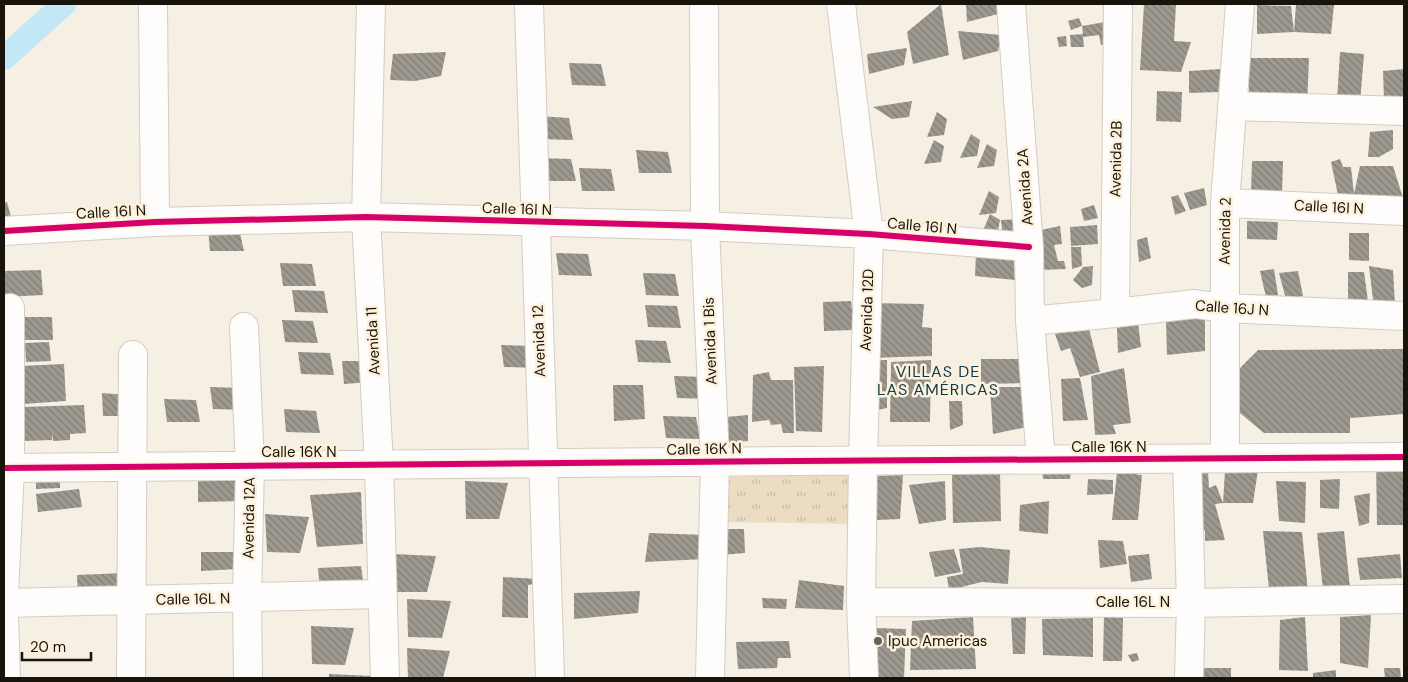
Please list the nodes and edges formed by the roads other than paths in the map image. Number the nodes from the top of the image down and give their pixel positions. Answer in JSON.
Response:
{"nodes":[{"id":1,"x":153,"y":4,"type":"edge"},
{"id":2,"x":371,"y":4,"type":"edge"},
{"id":3,"x":529,"y":4,"type":"edge"},
{"id":4,"x":704,"y":4,"type":"edge"},
{"id":5,"x":841,"y":4,"type":"edge"},
{"id":6,"x":1011,"y":4,"type":"edge"},
{"id":7,"x":1118,"y":4,"type":"edge"},
{"id":8,"x":1240,"y":4,"type":"edge"},
{"id":9,"x":1232,"y":106,"type":"junction"},
{"id":10,"x":1404,"y":111,"type":"edge"},
{"id":11,"x":1224,"y":203,"type":"junction"},
{"id":12,"x":1404,"y":211,"type":"edge"},
{"id":13,"x":366,"y":217,"type":"junction"},
{"id":14,"x":155,"y":222,"type":"junction"},
{"id":15,"x":535,"y":222,"type":"junction"},
{"id":16,"x":705,"y":226,"type":"junction"},
{"id":17,"x":4,"y":231,"type":"edge"},
{"id":18,"x":870,"y":234,"type":"junction"},
{"id":19,"x":1029,"y":247,"type":"junction"},
{"id":20,"x":10,"y":308,"type":"dead end"},
{"id":21,"x":1224,"y":308,"type":"junction"},
{"id":22,"x":1114,"y":313,"type":"junction"},
{"id":23,"x":1404,"y":316,"type":"edge"},
{"id":24,"x":1030,"y":321,"type":"junction"},
{"id":25,"x":244,"y":327,"type":"dead end"},
{"id":26,"x":134,"y":355,"type":"dead end"},
{"id":27,"x":1404,"y":457,"type":"edge"},
{"id":28,"x":1225,"y":458,"type":"junction"},
{"id":29,"x":1187,"y":459,"type":"junction"},
{"id":30,"x":1042,"y":460,"type":"junction"},
{"id":31,"x":715,"y":461,"type":"junction"},
{"id":32,"x":863,"y":461,"type":"junction"},
{"id":33,"x":543,"y":464,"type":"junction"},
{"id":34,"x":250,"y":465,"type":"junction"},
{"id":35,"x":379,"y":465,"type":"junction"},
{"id":36,"x":133,"y":467,"type":"junction"},
{"id":37,"x":7,"y":468,"type":"edge"},
{"id":38,"x":382,"y":594,"type":"junction"},
{"id":39,"x":4,"y":595,"type":"edge"},
{"id":40,"x":247,"y":597,"type":"junction"},
{"id":41,"x":1404,"y":599,"type":"edge"},
{"id":42,"x":132,"y":600,"type":"junction"},
{"id":43,"x":861,"y":602,"type":"junction"},
{"id":44,"x":1192,"y":602,"type":"junction"},
{"id":45,"x":4,"y":603,"type":"edge"},
{"id":46,"x":4,"y":615,"type":"edge"},
{"id":47,"x":6,"y":678,"type":"edge"},
{"id":48,"x":131,"y":678,"type":"edge"},
{"id":49,"x":248,"y":678,"type":"edge"},
{"id":50,"x":385,"y":678,"type":"edge"},
{"id":51,"x":550,"y":678,"type":"edge"},
{"id":52,"x":710,"y":678,"type":"edge"},
{"id":53,"x":864,"y":678,"type":"edge"},
{"id":54,"x":1189,"y":678,"type":"edge"}],
"edges":[{"from":1,"to":14,"type":"street"},
{"from":2,"to":13,"type":"street","name":"Avenida 11"},
{"from":3,"to":15,"type":"street","name":"Avenida 12"},
{"from":4,"to":16,"type":"street","name":"Avenida 1 Bis"},
{"from":5,"to":18,"type":"street","name":"Avenida 12D"},
{"from":6,"to":19,"type":"street","name":"Avenida 2A"},
{"from":7,"to":22,"type":"street","name":"Avenida 2B"},
{"from":8,"to":9,"type":"street","name":"Avenida 2"},
{"from":9,"to":10,"type":"street"},
{"from":9,"to":11,"type":"street","name":"Avenida 2"},
{"from":11,"to":12,"type":"street","name":"Calle 16I N"},
{"from":11,"to":21,"type":"street","name":"Avenida 2"},
{"from":13,"to":14,"type":"street","name":"Calle 16I N"},
{"from":13,"to":15,"type":"street","name":"Calle 16I N"},
{"from":13,"to":35,"type":"street","name":"Avenida 11"},
{"from":14,"to":17,"type":"street","name":"Calle 16I N"},
{"from":15,"to":16,"type":"street","name":"Calle 16I N"},
{"from":15,"to":33,"type":"street","name":"Avenida 12"},
{"from":16,"to":18,"type":"street","name":"Calle 16I N"},
{"from":16,"to":31,"type":"street","name":"Avenida 1 Bis"},
{"from":18,"to":19,"type":"street","name":"Calle 16I N"},
{"from":18,"to":32,"type":"street","name":"Avenida 12D"},
{"from":19,"to":24,"type":"street","name":"Avenida 2A"},
{"from":20,"to":37,"type":"street"},
{"from":21,"to":22,"type":"street","name":"Calle 16J N"},
{"from":21,"to":23,"type":"street","name":"Calle 16J N"},
{"from":21,"to":28,"type":"street","name":"Avenida 2"},
{"from":22,"to":24,"type":"street","name":"Calle 16J N"},
{"from":24,"to":30,"type":"street","name":"Avenida 2A"},
{"from":25,"to":34,"type":"street","name":"Avenida 12A"},
{"from":26,"to":36,"type":"street"},
{"from":27,"to":28,"type":"street","name":"Calle 16K N"},
{"from":28,"to":29,"type":"street","name":"Calle 16K N"},
{"from":29,"to":30,"type":"street","name":"Calle 16K N"},
{"from":29,"to":44,"type":"street"},
{"from":30,"to":32,"type":"street","name":"Calle 16K N"},
{"from":31,"to":32,"type":"street","name":"Calle 16K N"},
{"from":31,"to":33,"type":"street","name":"Calle 16K N"},
{"from":31,"to":52,"type":"street","name":"Avenida 1 Bis"},
{"from":32,"to":43,"type":"street","name":"Avenida 12D"},
{"from":33,"to":35,"type":"street","name":"Calle 16K N"},
{"from":33,"to":51,"type":"street","name":"Avenida 12"},
{"from":34,"to":35,"type":"street","name":"Calle 16K N"},
{"from":34,"to":36,"type":"street","name":"Calle 16K N"},
{"from":34,"to":40,"type":"street","name":"Avenida 12A"},
{"from":35,"to":38,"type":"street","name":"Avenida 11"},
{"from":36,"to":37,"type":"street","name":"Calle 16K N"},
{"from":36,"to":42,"type":"street"},
{"from":37,"to":39,"type":"street"},
{"from":38,"to":40,"type":"street","name":"Calle 16L N"},
{"from":38,"to":50,"type":"street","name":"Avenida 11"},
{"from":40,"to":42,"type":"street","name":"Calle 16L N"},
{"from":40,"to":49,"type":"street","name":"Avenida 12A"},
{"from":41,"to":44,"type":"street","name":"Calle 16L N"},
{"from":42,"to":45,"type":"street","name":"Calle 16L N"},
{"from":42,"to":48,"type":"street"},
{"from":43,"to":44,"type":"street","name":"Calle 16L N"},
{"from":43,"to":53,"type":"street","name":"Avenida 12D"},
{"from":44,"to":54,"type":"street"},
{"from":46,"to":47,"type":"street"}]}
